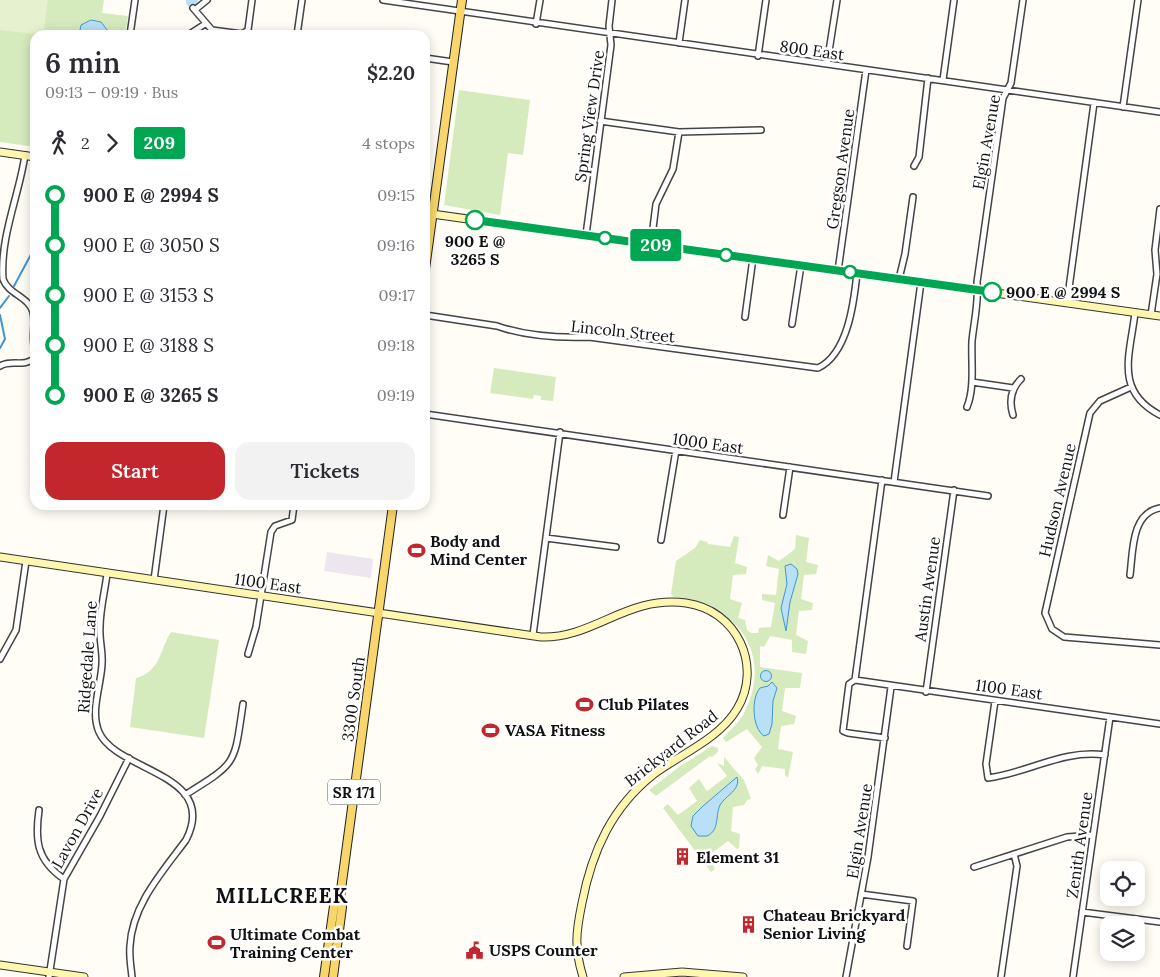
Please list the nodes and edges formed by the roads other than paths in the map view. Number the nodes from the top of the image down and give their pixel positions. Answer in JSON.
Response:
{"nodes":[{"id":1,"x":136,"y":0,"type":"edge"},
{"id":2,"x":207,"y":0,"type":"edge"},
{"id":3,"x":252,"y":0,"type":"edge"},
{"id":4,"x":302,"y":0,"type":"edge"},
{"id":5,"x":383,"y":0,"type":"edge"},
{"id":6,"x":462,"y":0,"type":"edge"},
{"id":7,"x":540,"y":0,"type":"edge"},
{"id":8,"x":612,"y":0,"type":"edge"},
{"id":9,"x":685,"y":0,"type":"edge"},
{"id":10,"x":766,"y":0,"type":"edge"},
{"id":11,"x":837,"y":0,"type":"edge"},
{"id":12,"x":954,"y":0,"type":"edge"},
{"id":13,"x":1023,"y":0,"type":"edge"},
{"id":14,"x":1138,"y":0,"type":"edge"},
{"id":15,"x":460,"y":12,"type":"junction"},
{"id":16,"x":205,"y":24,"type":"junction"},
{"id":17,"x":536,"y":24,"type":"junction"},
{"id":18,"x":131,"y":30,"type":"edge"},
{"id":19,"x":196,"y":30,"type":"edge"},
{"id":20,"x":211,"y":30,"type":"edge"},
{"id":21,"x":247,"y":30,"type":"edge"},
{"id":22,"x":298,"y":30,"type":"edge"},
{"id":23,"x":610,"y":34,"type":"junction"},
{"id":24,"x":679,"y":44,"type":"junction"},
{"id":25,"x":758,"y":56,"type":"junction"},
{"id":26,"x":430,"y":59,"type":"edge"},
{"id":27,"x":453,"y":62,"type":"junction"},
{"id":28,"x":827,"y":64,"type":"junction"},
{"id":29,"x":866,"y":70,"type":"junction"},
{"id":30,"x":928,"y":78,"type":"junction"},
{"id":31,"x":943,"y":80,"type":"junction"},
{"id":32,"x":1007,"y":91,"type":"junction"},
{"id":33,"x":1094,"y":103,"type":"junction"},
{"id":34,"x":1124,"y":107,"type":"junction"},
{"id":35,"x":1160,"y":112,"type":"edge"},
{"id":36,"x":600,"y":121,"type":"junction"},
{"id":37,"x":761,"y":130,"type":"dead end"},
{"id":38,"x":679,"y":132,"type":"junction"},
{"id":39,"x":0,"y":152,"type":"edge"},
{"id":40,"x":25,"y":155,"type":"junction"},
{"id":41,"x":30,"y":156,"type":"edge"},
{"id":42,"x":914,"y":166,"type":"dead end"},
{"id":43,"x":913,"y":197,"type":"dead end"},
{"id":44,"x":430,"y":207,"type":"edge"},
{"id":45,"x":1160,"y":209,"type":"edge"},
{"id":46,"x":430,"y":213,"type":"edge"},
{"id":47,"x":586,"y":235,"type":"junction"},
{"id":48,"x":651,"y":244,"type":"junction"},
{"id":49,"x":753,"y":258,"type":"junction"},
{"id":50,"x":800,"y":265,"type":"junction"},
{"id":51,"x":838,"y":271,"type":"junction"},
{"id":52,"x":857,"y":273,"type":"junction"},
{"id":53,"x":898,"y":279,"type":"junction"},
{"id":54,"x":921,"y":282,"type":"junction"},
{"id":55,"x":978,"y":290,"type":"junction"},
{"id":56,"x":1067,"y":303,"type":"junction"},
{"id":57,"x":30,"y":307,"type":"edge"},
{"id":58,"x":1135,"y":313,"type":"junction"},
{"id":59,"x":1151,"y":315,"type":"junction"},
{"id":60,"x":430,"y":316,"type":"edge"},
{"id":61,"x":1160,"y":316,"type":"edge"},
{"id":62,"x":745,"y":317,"type":"dead end"},
{"id":63,"x":792,"y":324,"type":"dead end"},
{"id":64,"x":30,"y":362,"type":"edge"},
{"id":65,"x":0,"y":366,"type":"edge"},
{"id":66,"x":1021,"y":379,"type":"dead end"},
{"id":67,"x":972,"y":382,"type":"junction"},
{"id":68,"x":1131,"y":387,"type":"junction"},
{"id":69,"x":1013,"y":388,"type":"junction"},
{"id":70,"x":967,"y":407,"type":"dead end"},
{"id":71,"x":430,"y":415,"type":"edge"},
{"id":72,"x":1013,"y":415,"type":"dead end"},
{"id":73,"x":1160,"y":416,"type":"edge"},
{"id":74,"x":560,"y":432,"type":"junction"},
{"id":75,"x":676,"y":450,"type":"junction"},
{"id":76,"x":790,"y":467,"type":"junction"},
{"id":77,"x":882,"y":480,"type":"junction"},
{"id":78,"x":894,"y":482,"type":"junction"},
{"id":79,"x":954,"y":490,"type":"junction"},
{"id":80,"x":988,"y":496,"type":"dead end"},
{"id":81,"x":1160,"y":508,"type":"edge"},
{"id":82,"x":163,"y":510,"type":"edge"},
{"id":83,"x":293,"y":510,"type":"edge"},
{"id":84,"x":392,"y":510,"type":"edge"},
{"id":85,"x":783,"y":515,"type":"dead end"},
{"id":86,"x":546,"y":538,"type":"junction"},
{"id":87,"x":661,"y":540,"type":"dead end"},
{"id":88,"x":616,"y":547,"type":"dead end"},
{"id":89,"x":0,"y":557,"type":"edge"},
{"id":90,"x":26,"y":561,"type":"junction"},
{"id":91,"x":107,"y":574,"type":"junction"},
{"id":92,"x":1130,"y":575,"type":"dead end"},
{"id":93,"x":154,"y":580,"type":"junction"},
{"id":94,"x":260,"y":596,"type":"junction"},
{"id":95,"x":378,"y":613,"type":"junction"},
{"id":96,"x":533,"y":635,"type":"junction"},
{"id":97,"x":1160,"y":645,"type":"edge"},
{"id":98,"x":248,"y":654,"type":"dead end"},
{"id":99,"x":0,"y":659,"type":"edge"},
{"id":100,"x":855,"y":680,"type":"junction"},
{"id":101,"x":891,"y":687,"type":"junction"},
{"id":102,"x":926,"y":692,"type":"junction"},
{"id":103,"x":995,"y":701,"type":"junction"},
{"id":104,"x":243,"y":704,"type":"dead end"},
{"id":105,"x":1110,"y":717,"type":"junction"},
{"id":106,"x":1160,"y":724,"type":"edge"},
{"id":107,"x":885,"y":738,"type":"junction"},
{"id":108,"x":1105,"y":755,"type":"junction"},
{"id":109,"x":129,"y":758,"type":"junction"},
{"id":110,"x":186,"y":795,"type":"junction"},
{"id":111,"x":40,"y":810,"type":"dead end"},
{"id":112,"x":1093,"y":835,"type":"junction"},
{"id":113,"x":1014,"y":854,"type":"junction"},
{"id":114,"x":974,"y":867,"type":"dead end"},
{"id":115,"x":64,"y":879,"type":"junction"},
{"id":116,"x":861,"y":894,"type":"junction"},
{"id":117,"x":340,"y":897,"type":"junction"},
{"id":118,"x":1082,"y":912,"type":"junction"},
{"id":119,"x":1160,"y":922,"type":"edge"},
{"id":120,"x":907,"y":946,"type":"dead end"},
{"id":121,"x":0,"y":965,"type":"edge"},
{"id":122,"x":50,"y":975,"type":"edge"},
{"id":123,"x":724,"y":976,"type":"edge"},
{"id":124,"x":84,"y":977,"type":"edge"},
{"id":125,"x":132,"y":977,"type":"edge"},
{"id":126,"x":324,"y":977,"type":"edge"},
{"id":127,"x":333,"y":977,"type":"edge"},
{"id":128,"x":582,"y":977,"type":"edge"},
{"id":129,"x":624,"y":977,"type":"edge"},
{"id":130,"x":742,"y":977,"type":"edge"},
{"id":131,"x":846,"y":977,"type":"edge"},
{"id":132,"x":1001,"y":977,"type":"edge"},
{"id":133,"x":1073,"y":977,"type":"edge"}],
"edges":[{"from":1,"to":18,"type":"street"},
{"from":2,"to":16,"type":"street"},
{"from":3,"to":21,"type":"street"},
{"from":4,"to":22,"type":"street"},
{"from":5,"to":15,"type":"street","name":"800 East"},
{"from":6,"to":15,"type":"main road"},
{"from":7,"to":17,"type":"street"},
{"from":8,"to":23,"type":"street","name":"Spring View Drive"},
{"from":9,"to":24,"type":"street"},
{"from":10,"to":25,"type":"street"},
{"from":11,"to":28,"type":"street"},
{"from":12,"to":31,"type":"street"},
{"from":13,"to":32,"type":"street","name":"Elgin Avenue"},
{"from":14,"to":34,"type":"street"},
{"from":15,"to":17,"type":"street","name":"800 East"},
{"from":15,"to":27,"type":"main road"},
{"from":16,"to":19,"type":"street"},
{"from":16,"to":20,"type":"street"},
{"from":17,"to":23,"type":"street","name":"800 East"},
{"from":23,"to":24,"type":"street","name":"800 East"},
{"from":23,"to":36,"type":"street","name":"Spring View Drive"},
{"from":24,"to":25,"type":"street","name":"800 East"},
{"from":25,"to":28,"type":"street","name":"800 East"},
{"from":26,"to":27,"type":"street"},
{"from":27,"to":44,"type":"main road"},
{"from":28,"to":29,"type":"street","name":"800 East"},
{"from":29,"to":30,"type":"street","name":"800 East"},
{"from":29,"to":51,"type":"street","name":"Gregson Avenue"},
{"from":30,"to":31,"type":"street","name":"800 East"},
{"from":30,"to":42,"type":"street"},
{"from":31,"to":32,"type":"street","name":"800 East"},
{"from":32,"to":33,"type":"street","name":"800 East"},
{"from":32,"to":55,"type":"street","name":"Elgin Avenue"},
{"from":33,"to":34,"type":"street","name":"800 East"},
{"from":33,"to":56,"type":"street"},
{"from":34,"to":35,"type":"street","name":"800 East"},
{"from":36,"to":38,"type":"street"},
{"from":36,"to":47,"type":"street","name":"Spring View Drive"},
{"from":37,"to":38,"type":"street"},
{"from":38,"to":48,"type":"street"},
{"from":39,"to":40,"type":"street"},
{"from":40,"to":41,"type":"street"},
{"from":40,"to":57,"type":"street"},
{"from":43,"to":53,"type":"street"},
{"from":45,"to":59,"type":"street"},
{"from":46,"to":47,"type":"street"},
{"from":47,"to":48,"type":"street"},
{"from":48,"to":49,"type":"street"},
{"from":49,"to":50,"type":"street"},
{"from":49,"to":62,"type":"street"},
{"from":50,"to":51,"type":"street"},
{"from":50,"to":63,"type":"street"},
{"from":51,"to":52,"type":"street"},
{"from":52,"to":53,"type":"street"},
{"from":52,"to":60,"type":"street","name":"Lincoln Street"},
{"from":53,"to":54,"type":"street"},
{"from":54,"to":55,"type":"street"},
{"from":54,"to":78,"type":"street"},
{"from":55,"to":56,"type":"street"},
{"from":55,"to":67,"type":"street"},
{"from":56,"to":58,"type":"street"},
{"from":58,"to":59,"type":"street"},
{"from":58,"to":68,"type":"street"},
{"from":59,"to":61,"type":"street"},
{"from":64,"to":65,"type":"street"},
{"from":66,"to":69,"type":"street"},
{"from":67,"to":69,"type":"street"},
{"from":67,"to":70,"type":"street"},
{"from":68,"to":73,"type":"street"},
{"from":68,"to":97,"type":"street","name":"Hudson Avenue"},
{"from":69,"to":72,"type":"street"},
{"from":71,"to":74,"type":"street","name":"1000 East"},
{"from":74,"to":75,"type":"street","name":"1000 East"},
{"from":74,"to":86,"type":"street"},
{"from":75,"to":76,"type":"street","name":"1000 East"},
{"from":75,"to":87,"type":"street"},
{"from":76,"to":77,"type":"street","name":"1000 East"},
{"from":76,"to":85,"type":"street"},
{"from":77,"to":78,"type":"street","name":"1000 East"},
{"from":77,"to":100,"type":"street"},
{"from":78,"to":79,"type":"street","name":"1000 East"},
{"from":79,"to":80,"type":"street","name":"1000 East"},
{"from":79,"to":102,"type":"street","name":"Austin Avenue"},
{"from":81,"to":92,"type":"street"},
{"from":82,"to":93,"type":"street"},
{"from":83,"to":94,"type":"street"},
{"from":84,"to":95,"type":"main road","name":"3300 South","number":"SR 171"},
{"from":86,"to":88,"type":"street"},
{"from":86,"to":96,"type":"street"},
{"from":89,"to":90,"type":"street","name":"1100 East"},
{"from":90,"to":91,"type":"street","name":"1100 East"},
{"from":90,"to":99,"type":"street"},
{"from":91,"to":93,"type":"street","name":"1100 East"},
{"from":91,"to":109,"type":"street","name":"Ridgedale Lane"},
{"from":93,"to":94,"type":"street","name":"1100 East"},
{"from":94,"to":95,"type":"street","name":"1100 East"},
{"from":94,"to":98,"type":"street"},
{"from":95,"to":96,"type":"street","name":"1100 East"},
{"from":95,"to":117,"type":"main road","name":"3300 South","number":"SR 171"},
{"from":96,"to":128,"type":"street","name":"Brickyard Road"},
{"from":100,"to":101,"type":"street","name":"1100 East"},
{"from":100,"to":107,"type":"street"},
{"from":101,"to":102,"type":"street","name":"1100 East"},
{"from":101,"to":107,"type":"street","name":"Elgin Avenue"},
{"from":102,"to":103,"type":"street","name":"1100 East"},
{"from":103,"to":105,"type":"street","name":"1100 East"},
{"from":103,"to":108,"type":"street"},
{"from":104,"to":110,"type":"street"},
{"from":105,"to":106,"type":"street","name":"1100 East"},
{"from":105,"to":108,"type":"street","name":"Zenith Avenue"},
{"from":107,"to":116,"type":"street","name":"Elgin Avenue"},
{"from":108,"to":112,"type":"street","name":"Zenith Avenue"},
{"from":109,"to":110,"type":"street","name":"Ridgedale Lane"},
{"from":109,"to":115,"type":"street","name":"Lavon Drive"},
{"from":110,"to":125,"type":"street"},
{"from":111,"to":115,"type":"street"},
{"from":112,"to":113,"type":"street"},
{"from":112,"to":118,"type":"street","name":"Zenith Avenue"},
{"from":113,"to":114,"type":"street"},
{"from":113,"to":132,"type":"street"},
{"from":115,"to":122,"type":"street","name":"Lavon Drive"},
{"from":116,"to":120,"type":"street"},
{"from":116,"to":131,"type":"street","name":"Elgin Avenue"},
{"from":117,"to":126,"type":"main road","name":"3300 South","number":"SR 171"},
{"from":117,"to":127,"type":"main road","name":"3300 South","number":"SR 171"},
{"from":118,"to":119,"type":"street"},
{"from":118,"to":133,"type":"street","name":"Zenith Avenue"},
{"from":121,"to":122,"type":"street"},
{"from":122,"to":124,"type":"street"},
{"from":123,"to":129,"type":"street"},
{"from":123,"to":130,"type":"street"}]}
